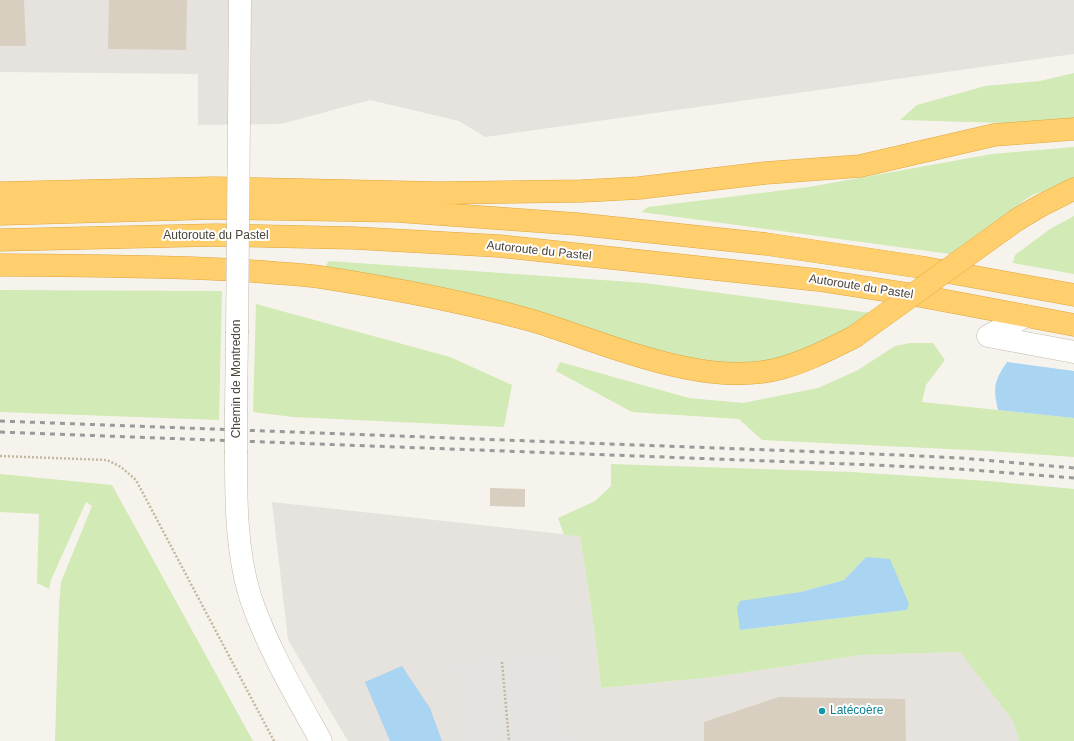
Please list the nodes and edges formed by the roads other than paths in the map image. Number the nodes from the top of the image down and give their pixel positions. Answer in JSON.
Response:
{"nodes":[{"id":1,"x":240,"y":0,"type":"edge"},
{"id":2,"x":1074,"y":129,"type":"edge"},
{"id":3,"x":1074,"y":189,"type":"edge"},
{"id":4,"x":0,"y":193,"type":"edge"},
{"id":5,"x":0,"y":214,"type":"edge"},
{"id":6,"x":0,"y":240,"type":"edge"},
{"id":7,"x":0,"y":265,"type":"edge"},
{"id":8,"x":1074,"y":295,"type":"edge"},
{"id":9,"x":1026,"y":316,"type":"junction"},
{"id":10,"x":1074,"y":325,"type":"edge"},
{"id":11,"x":1074,"y":352,"type":"edge"},
{"id":12,"x":321,"y":741,"type":"edge"}],
"edges":[{"from":1,"to":12,"type":"street","name":"Chemin de Montredon","bridge":true},
{"from":2,"to":4,"type":"highway"},
{"from":3,"to":7,"type":"highway","bridge":true},
{"from":5,"to":8,"type":"highway"},
{"from":6,"to":9,"type":"highway","name":"Autoroute du Pastel"},
{"from":9,"to":10,"type":"highway","name":"Autoroute du Pastel"},
{"from":9,"to":11,"type":"street"}]}
